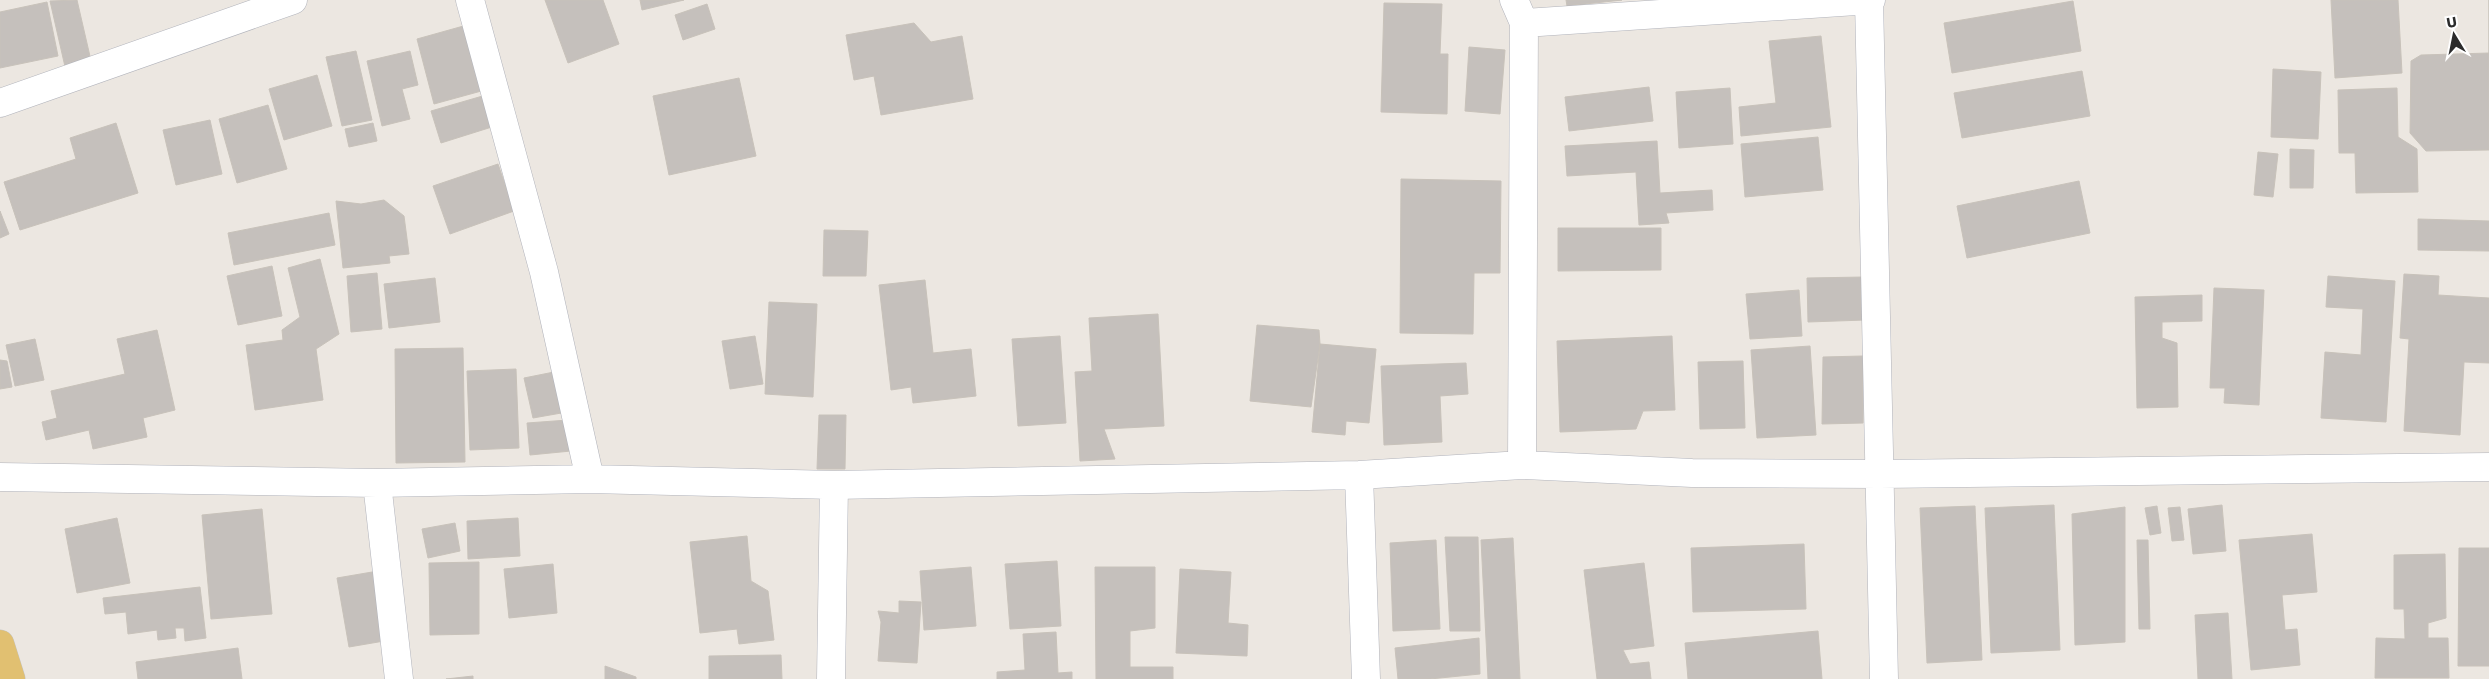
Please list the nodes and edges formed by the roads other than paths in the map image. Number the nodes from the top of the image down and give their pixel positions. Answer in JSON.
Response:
{"nodes":[{"id":1,"x":293,"y":0,"type":"edge"},
{"id":2,"x":470,"y":0,"type":"edge"},
{"id":3,"x":1870,"y":0,"type":"edge"},
{"id":4,"x":1519,"y":11,"type":"edge"},
{"id":5,"x":0,"y":102,"type":"edge"},
{"id":6,"x":1522,"y":465,"type":"junction"},
{"id":7,"x":2489,"y":467,"type":"edge"},
{"id":8,"x":1880,"y":474,"type":"junction"},
{"id":9,"x":1359,"y":476,"type":"junction"},
{"id":10,"x":0,"y":477,"type":"edge"},
{"id":11,"x":590,"y":479,"type":"junction"},
{"id":12,"x":377,"y":483,"type":"junction"},
{"id":13,"x":834,"y":485,"type":"junction"},
{"id":14,"x":0,"y":644,"type":"edge"},
{"id":15,"x":11,"y":679,"type":"edge"},
{"id":16,"x":399,"y":679,"type":"edge"},
{"id":17,"x":831,"y":679,"type":"edge"},
{"id":18,"x":1366,"y":679,"type":"edge"},
{"id":19,"x":1884,"y":679,"type":"edge"}],
"edges":[{"from":1,"to":5,"type":"street"},
{"from":2,"to":11,"type":"street"},
{"from":3,"to":4,"type":"street"},
{"from":3,"to":8,"type":"street"},
{"from":4,"to":6,"type":"street"},
{"from":6,"to":8,"type":"street"},
{"from":6,"to":9,"type":"street"},
{"from":7,"to":8,"type":"street"},
{"from":8,"to":19,"type":"street"},
{"from":9,"to":13,"type":"street"},
{"from":9,"to":18,"type":"street"},
{"from":10,"to":12,"type":"street"},
{"from":11,"to":12,"type":"street"},
{"from":11,"to":13,"type":"street"},
{"from":12,"to":16,"type":"street"},
{"from":13,"to":17,"type":"street"},
{"from":14,"to":15,"type":"main road"}]}
